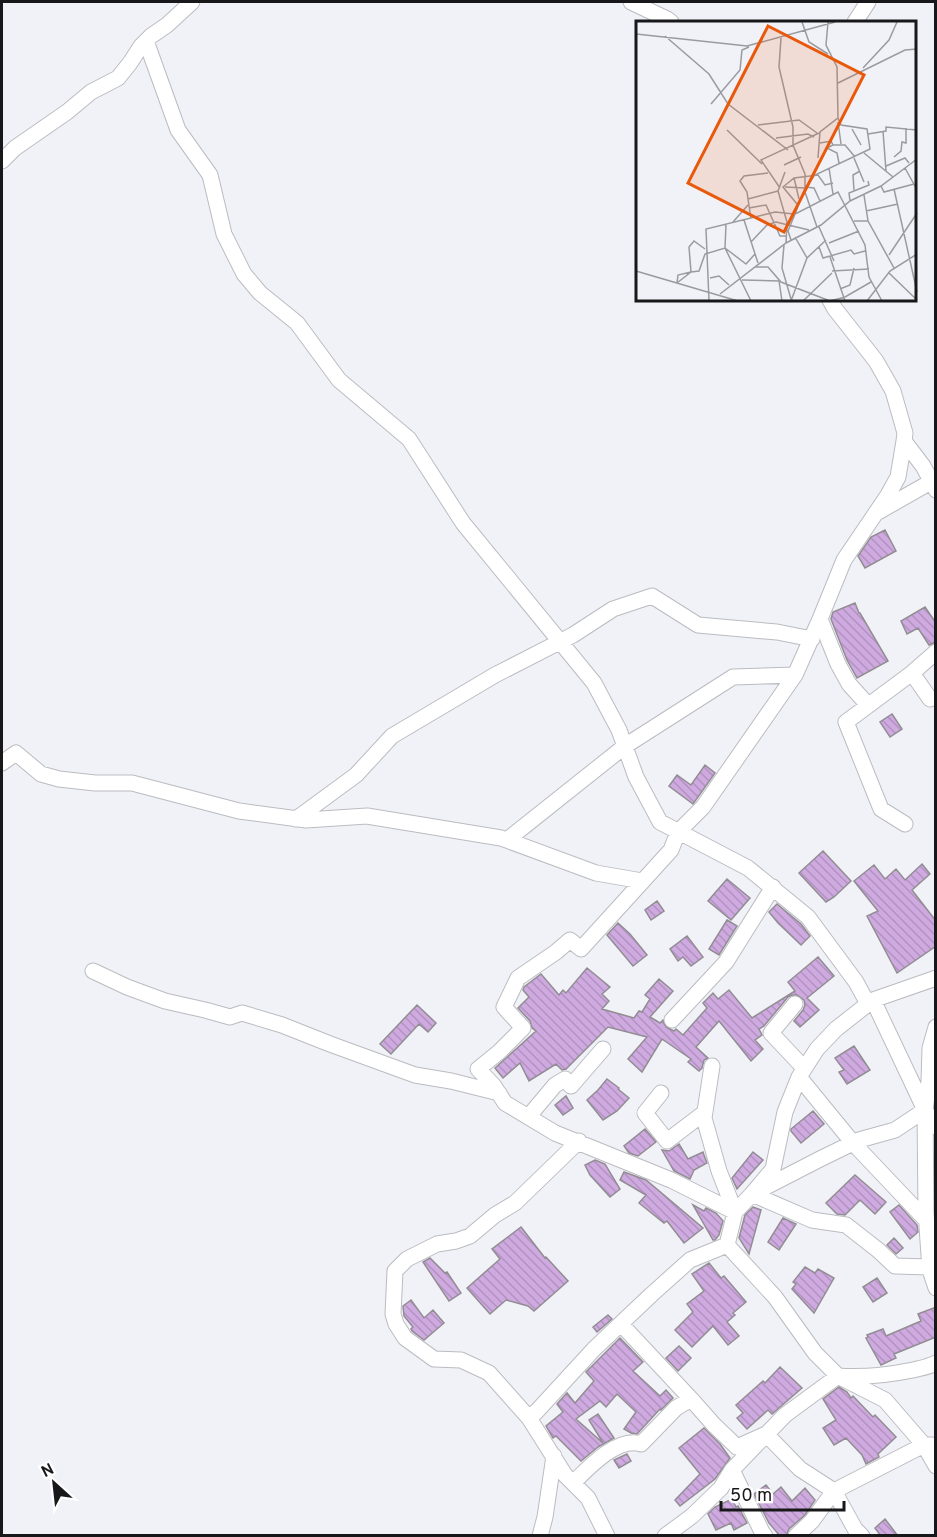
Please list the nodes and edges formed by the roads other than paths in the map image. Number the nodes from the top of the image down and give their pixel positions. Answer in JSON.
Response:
{"nodes":[{"id":1,"x":192,"y":2,"type":"edge"},
{"id":2,"x":631,"y":2,"type":"edge"},
{"id":3,"x":868,"y":2,"type":"edge"},
{"id":4,"x":669,"y":21,"type":"edge"},
{"id":5,"x":856,"y":21,"type":"edge"},
{"id":6,"x":146,"y":41,"type":"junction"},
{"id":7,"x":2,"y":161,"type":"edge"},
{"id":8,"x":831,"y":302,"type":"edge"},
{"id":9,"x":904,"y":441,"type":"junction"},
{"id":10,"x":932,"y":478,"type":"edge"},
{"id":11,"x":874,"y":515,"type":"junction"},
{"id":12,"x":820,"y":620,"type":"junction"},
{"id":13,"x":812,"y":639,"type":"junction"},
{"id":14,"x":561,"y":641,"type":"junction"},
{"id":15,"x":936,"y":652,"type":"edge"},
{"id":16,"x":912,"y":674,"type":"junction"},
{"id":17,"x":795,"y":675,"type":"junction"},
{"id":18,"x":934,"y":700,"type":"edge"},
{"id":19,"x":868,"y":705,"type":"junction"},
{"id":20,"x":625,"y":746,"type":"junction"},
{"id":21,"x":2,"y":763,"type":"edge"},
{"id":22,"x":296,"y":819,"type":"junction"},
{"id":23,"x":905,"y":824,"type":"dead end"},
{"id":24,"x":678,"y":832,"type":"junction"},
{"id":25,"x":507,"y":840,"type":"junction"},
{"id":26,"x":642,"y":881,"type":"junction"},
{"id":27,"x":773,"y":887,"type":"junction"},
{"id":28,"x":93,"y":971,"type":"dead end"},
{"id":29,"x":936,"y":978,"type":"edge"},
{"id":30,"x":870,"y":1002,"type":"junction"},
{"id":31,"x":795,"y":1004,"type":"dead end"},
{"id":32,"x":672,"y":1020,"type":"dead end"},
{"id":33,"x":936,"y":1027,"type":"edge"},
{"id":34,"x":603,"y":1049,"type":"dead end"},
{"id":35,"x":712,"y":1066,"type":"dead end"},
{"id":36,"x":801,"y":1073,"type":"junction"},
{"id":37,"x":499,"y":1093,"type":"junction"},
{"id":38,"x":661,"y":1093,"type":"dead end"},
{"id":39,"x":929,"y":1102,"type":"edge"},
{"id":40,"x":704,"y":1113,"type":"junction"},
{"id":41,"x":529,"y":1116,"type":"junction"},
{"id":42,"x":936,"y":1127,"type":"edge"},
{"id":43,"x":579,"y":1142,"type":"junction"},
{"id":44,"x":853,"y":1143,"type":"junction"},
{"id":45,"x":752,"y":1194,"type":"junction"},
{"id":46,"x":735,"y":1212,"type":"junction"},
{"id":47,"x":927,"y":1221,"type":"junction"},
{"id":48,"x":727,"y":1245,"type":"junction"},
{"id":49,"x":929,"y":1267,"type":"junction"},
{"id":50,"x":935,"y":1284,"type":"edge"},
{"id":51,"x":621,"y":1324,"type":"junction"},
{"id":52,"x":936,"y":1363,"type":"edge"},
{"id":53,"x":838,"y":1376,"type":"junction"},
{"id":54,"x":691,"y":1399,"type":"junction"},
{"id":55,"x":529,"y":1418,"type":"junction"},
{"id":56,"x":766,"y":1434,"type":"junction"},
{"id":57,"x":930,"y":1445,"type":"edge"},
{"id":58,"x":554,"y":1456,"type":"junction"},
{"id":59,"x":936,"y":1466,"type":"edge"},
{"id":60,"x":732,"y":1470,"type":"junction"},
{"id":61,"x":573,"y":1483,"type":"junction"},
{"id":62,"x":834,"y":1491,"type":"junction"},
{"id":63,"x":764,"y":1535,"type":"edge"},
{"id":64,"x":540,"y":1536,"type":"edge"},
{"id":65,"x":608,"y":1536,"type":"edge"},
{"id":66,"x":664,"y":1536,"type":"edge"},
{"id":67,"x":796,"y":1536,"type":"edge"},
{"id":68,"x":862,"y":1536,"type":"edge"}],
"edges":[{"from":1,"to":6,"type":"street"},
{"from":2,"to":4,"type":"street"},
{"from":3,"to":5,"type":"street"},
{"from":6,"to":7,"type":"street"},
{"from":6,"to":14,"type":"street"},
{"from":8,"to":9,"type":"street"},
{"from":9,"to":10,"type":"street"},
{"from":9,"to":11,"type":"street"},
{"from":10,"to":11,"type":"street"},
{"from":11,"to":12,"type":"street"},
{"from":12,"to":13,"type":"street"},
{"from":12,"to":19,"type":"street"},
{"from":13,"to":14,"type":"street"},
{"from":13,"to":17,"type":"street"},
{"from":14,"to":20,"type":"street"},
{"from":14,"to":22,"type":"street"},
{"from":15,"to":16,"type":"street"},
{"from":16,"to":18,"type":"street"},
{"from":16,"to":19,"type":"street"},
{"from":17,"to":20,"type":"street"},
{"from":17,"to":24,"type":"street"},
{"from":19,"to":23,"type":"street"},
{"from":20,"to":24,"type":"street"},
{"from":20,"to":25,"type":"street"},
{"from":21,"to":22,"type":"street"},
{"from":22,"to":25,"type":"street"},
{"from":24,"to":26,"type":"street"},
{"from":24,"to":27,"type":"street"},
{"from":25,"to":26,"type":"street"},
{"from":26,"to":37,"type":"street"},
{"from":27,"to":30,"type":"street"},
{"from":27,"to":32,"type":"street"},
{"from":28,"to":37,"type":"street"},
{"from":29,"to":30,"type":"street"},
{"from":30,"to":36,"type":"street"},
{"from":30,"to":39,"type":"street"},
{"from":31,"to":36,"type":"street"},
{"from":33,"to":39,"type":"street"},
{"from":34,"to":41,"type":"street"},
{"from":35,"to":40,"type":"street"},
{"from":36,"to":44,"type":"street"},
{"from":36,"to":45,"type":"street"},
{"from":37,"to":41,"type":"street"},
{"from":38,"to":40,"type":"street"},
{"from":39,"to":42,"type":"street"},
{"from":39,"to":44,"type":"street"},
{"from":39,"to":47,"type":"street"},
{"from":40,"to":46,"type":"street"},
{"from":41,"to":43,"type":"street"},
{"from":43,"to":46,"type":"street"},
{"from":43,"to":55,"type":"street"},
{"from":44,"to":45,"type":"street"},
{"from":44,"to":47,"type":"street"},
{"from":45,"to":46,"type":"street"},
{"from":45,"to":49,"type":"street"},
{"from":46,"to":48,"type":"street"},
{"from":47,"to":49,"type":"street"},
{"from":48,"to":51,"type":"street"},
{"from":48,"to":53,"type":"street"},
{"from":49,"to":50,"type":"street"},
{"from":51,"to":54,"type":"street"},
{"from":51,"to":55,"type":"street"},
{"from":52,"to":53,"type":"street"},
{"from":53,"to":56,"type":"street"},
{"from":53,"to":57,"type":"street"},
{"from":54,"to":56,"type":"street"},
{"from":54,"to":61,"type":"street"},
{"from":55,"to":58,"type":"street"},
{"from":56,"to":60,"type":"street"},
{"from":56,"to":62,"type":"street"},
{"from":57,"to":59,"type":"street"},
{"from":57,"to":62,"type":"street"},
{"from":58,"to":61,"type":"street"},
{"from":58,"to":64,"type":"street"},
{"from":60,"to":63,"type":"street"},
{"from":60,"to":66,"type":"street"},
{"from":61,"to":65,"type":"street"},
{"from":62,"to":67,"type":"street"},
{"from":62,"to":68,"type":"street"}]}
